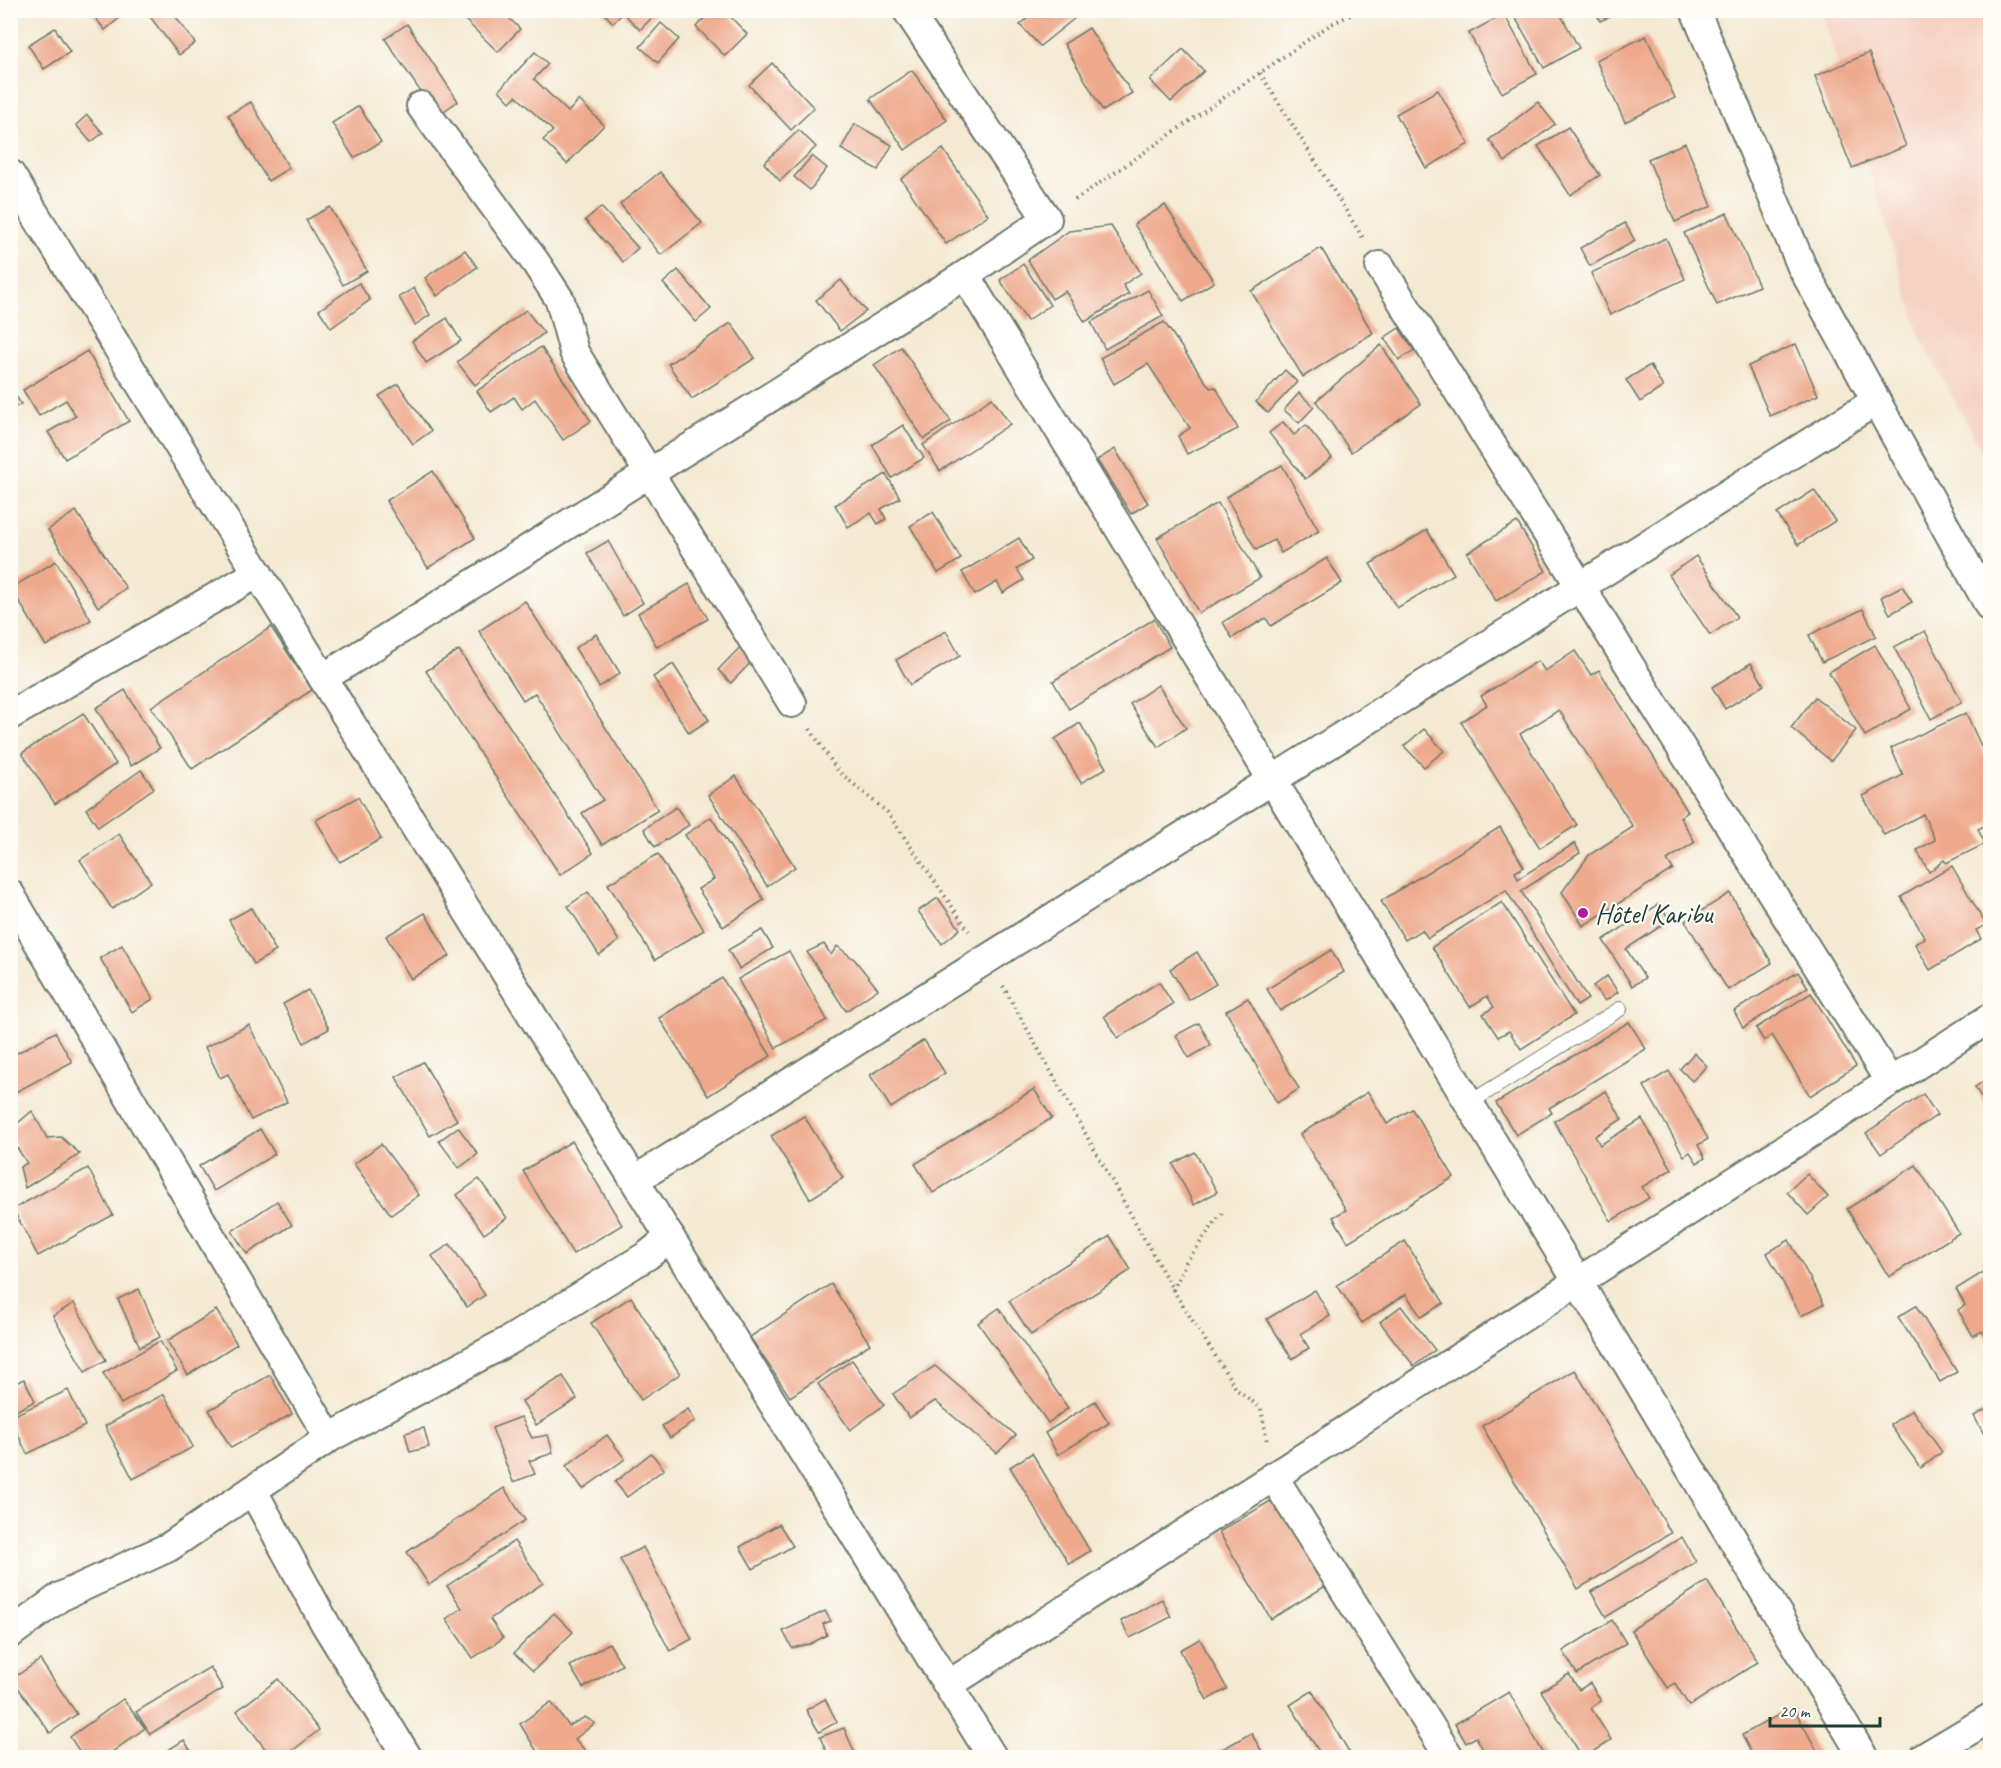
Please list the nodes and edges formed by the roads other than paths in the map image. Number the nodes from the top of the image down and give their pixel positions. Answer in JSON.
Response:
{"nodes":[{"id":1,"x":907,"y":10,"type":"edge"},
{"id":2,"x":1695,"y":10,"type":"edge"},
{"id":3,"x":421,"y":106,"type":"dead end"},
{"id":4,"x":10,"y":174,"type":"edge"},
{"id":5,"x":1380,"y":266,"type":"road end"},
{"id":6,"x":965,"y":275,"type":"junction"},
{"id":7,"x":1876,"y":401,"type":"junction"},
{"id":8,"x":648,"y":474,"type":"junction"},
{"id":9,"x":258,"y":573,"type":"junction"},
{"id":10,"x":1580,"y":586,"type":"junction"},
{"id":11,"x":1990,"y":607,"type":"edge"},
{"id":12,"x":323,"y":678,"type":"junction"},
{"id":13,"x":792,"y":703,"type":"road end"},
{"id":14,"x":10,"y":716,"type":"edge"},
{"id":15,"x":1272,"y":780,"type":"junction"},
{"id":16,"x":10,"y":894,"type":"edge"},
{"id":17,"x":1620,"y":1009,"type":"dead end"},
{"id":18,"x":1990,"y":1018,"type":"edge"},
{"id":19,"x":1890,"y":1082,"type":"junction"},
{"id":20,"x":1469,"y":1103,"type":"junction"},
{"id":21,"x":635,"y":1180,"type":"junction"},
{"id":22,"x":670,"y":1237,"type":"junction"},
{"id":23,"x":1578,"y":1282,"type":"junction"},
{"id":24,"x":329,"y":1438,"type":"junction"},
{"id":25,"x":1274,"y":1476,"type":"junction"},
{"id":26,"x":253,"y":1491,"type":"junction"},
{"id":27,"x":10,"y":1634,"type":"edge"},
{"id":28,"x":948,"y":1684,"type":"junction"},
{"id":29,"x":1990,"y":1718,"type":"edge"},
{"id":30,"x":408,"y":1758,"type":"edge"},
{"id":31,"x":993,"y":1758,"type":"edge"},
{"id":32,"x":1450,"y":1758,"type":"edge"},
{"id":33,"x":1864,"y":1758,"type":"edge"},
{"id":34,"x":1923,"y":1758,"type":"edge"}],
"edges":[{"from":1,"to":6,"type":"street"},
{"from":2,"to":7,"type":"street"},
{"from":3,"to":8,"type":"street"},
{"from":4,"to":9,"type":"street"},
{"from":5,"to":10,"type":"street"},
{"from":6,"to":8,"type":"street"},
{"from":6,"to":15,"type":"street"},
{"from":7,"to":10,"type":"street"},
{"from":7,"to":11,"type":"street"},
{"from":8,"to":12,"type":"street"},
{"from":8,"to":13,"type":"street"},
{"from":9,"to":12,"type":"street"},
{"from":9,"to":14,"type":"street"},
{"from":10,"to":15,"type":"street"},
{"from":10,"to":19,"type":"street"},
{"from":12,"to":21,"type":"street"},
{"from":15,"to":20,"type":"street"},
{"from":15,"to":21,"type":"street"},
{"from":16,"to":24,"type":"street"},
{"from":17,"to":20,"type":"lane"},
{"from":18,"to":19,"type":"street"},
{"from":19,"to":23,"type":"street"},
{"from":20,"to":23,"type":"street"},
{"from":21,"to":22,"type":"street"},
{"from":22,"to":24,"type":"street"},
{"from":22,"to":28,"type":"street"},
{"from":23,"to":25,"type":"street"},
{"from":23,"to":33,"type":"street"},
{"from":24,"to":26,"type":"street"},
{"from":25,"to":28,"type":"street"},
{"from":25,"to":32,"type":"street"},
{"from":26,"to":27,"type":"street"},
{"from":26,"to":30,"type":"street"},
{"from":28,"to":31,"type":"street"},
{"from":29,"to":34,"type":"street"}]}
